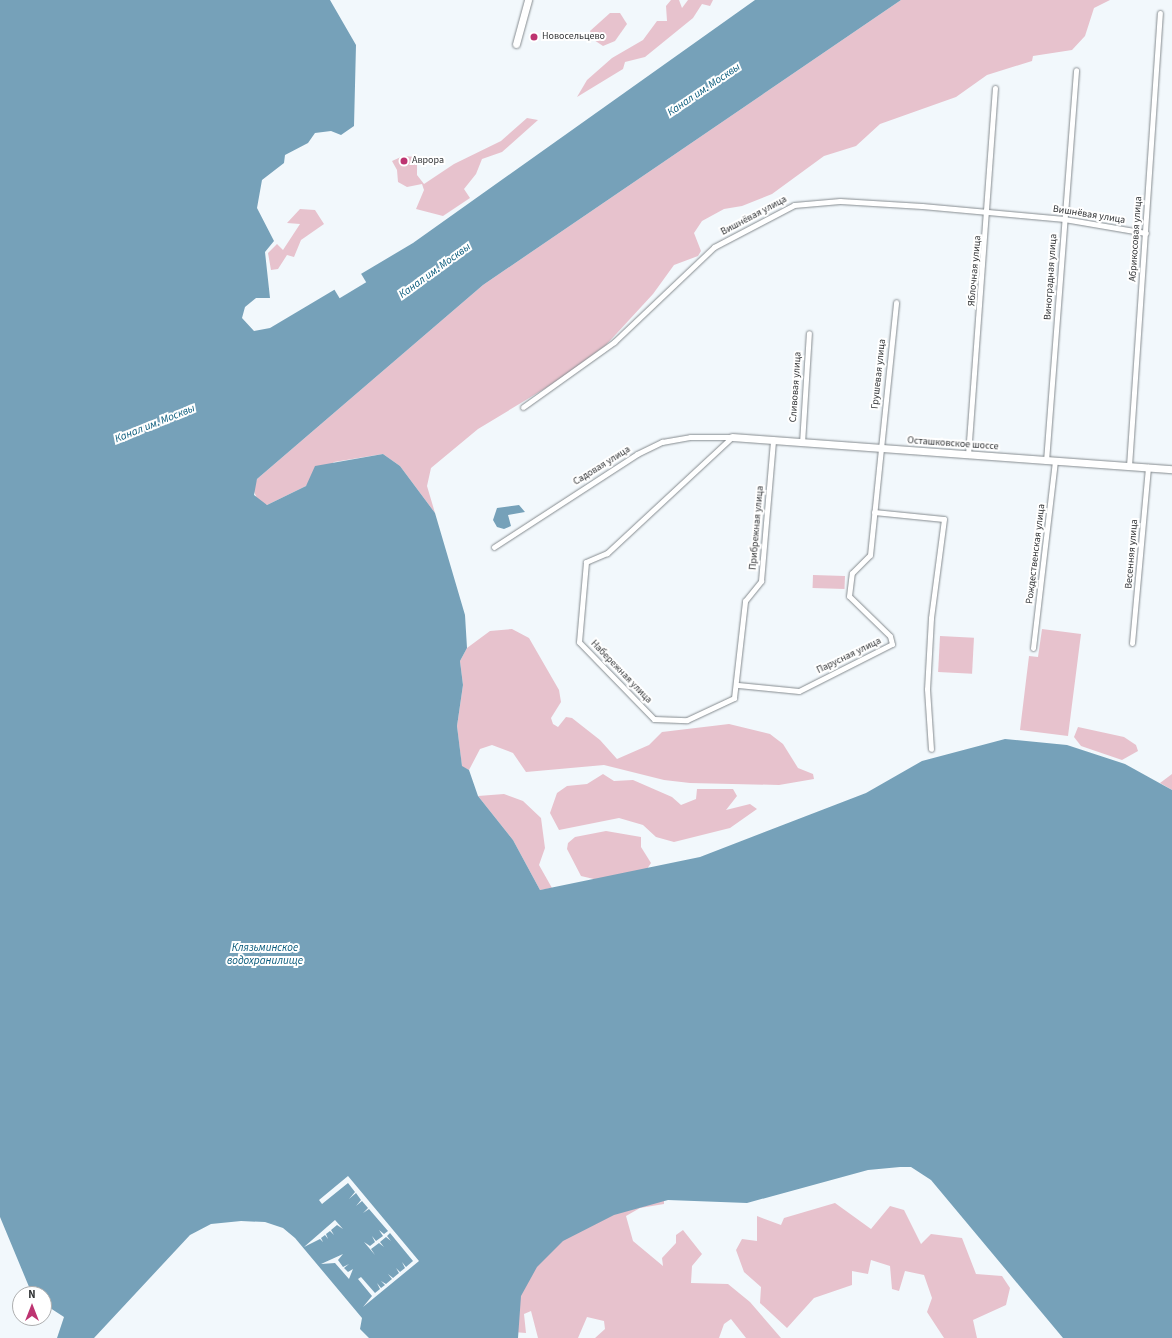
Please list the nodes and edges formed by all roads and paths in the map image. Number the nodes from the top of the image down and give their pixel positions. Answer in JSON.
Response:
{"nodes":[{"id":1,"x":528,"y":0,"type":"edge"},
{"id":2,"x":1160,"y":13,"type":"dead end"},
{"id":3,"x":516,"y":44,"type":"dead end"},
{"id":4,"x":1076,"y":70,"type":"dead end"},
{"id":5,"x":995,"y":88,"type":"dead end"},
{"id":6,"x":988,"y":214,"type":"junction"},
{"id":7,"x":1064,"y":219,"type":"junction"},
{"id":8,"x":1146,"y":233,"type":"junction"},
{"id":9,"x":896,"y":302,"type":"dead end"},
{"id":10,"x":809,"y":334,"type":"dead end"},
{"id":11,"x":523,"y":407,"type":"dead end"},
{"id":12,"x":732,"y":437,"type":"junction"},
{"id":13,"x":773,"y":440,"type":"junction"},
{"id":14,"x":802,"y":442,"type":"junction"},
{"id":15,"x":880,"y":449,"type":"junction"},
{"id":16,"x":968,"y":455,"type":"junction"},
{"id":17,"x":1046,"y":460,"type":"junction"},
{"id":18,"x":1055,"y":461,"type":"junction"},
{"id":19,"x":1129,"y":466,"type":"junction"},
{"id":20,"x":1148,"y":467,"type":"junction"},
{"id":21,"x":1172,"y":469,"type":"edge"},
{"id":22,"x":874,"y":512,"type":"junction"},
{"id":23,"x":494,"y":547,"type":"dead end"},
{"id":24,"x":1132,"y":643,"type":"dead end"},
{"id":25,"x":1033,"y":648,"type":"dead end"},
{"id":26,"x":738,"y":684,"type":"junction"},
{"id":27,"x":931,"y":749,"type":"dead end"}],
"edges":[{"from":1,"to":3,"type":"street"},
{"from":2,"to":8,"type":"street","name":"Абрикосовая улица"},
{"from":4,"to":7,"type":"street","name":"Виноградная улица"},
{"from":5,"to":6,"type":"street","name":"Яблочная улица"},
{"from":6,"to":7,"type":"street","name":"Вишнёвая улица"},
{"from":6,"to":11,"type":"street","name":"Вишнёвая улица"},
{"from":6,"to":16,"type":"street","name":"Яблочная улица"},
{"from":7,"to":8,"type":"street","name":"Вишнёвая улица"},
{"from":7,"to":17,"type":"street","name":"Виноградная улица"},
{"from":8,"to":19,"type":"street","name":"Абрикосовая улица"},
{"from":9,"to":15,"type":"street","name":"Грушевая улица"},
{"from":10,"to":14,"type":"street","name":"Сливовая улица"},
{"from":12,"to":13,"type":"street","name":"Осташковское шоссе"},
{"from":12,"to":23,"type":"street","name":"Садовая улица"},
{"from":12,"to":26,"type":"street","name":"Набережная улица"},
{"from":13,"to":14,"type":"street","name":"Осташковское шоссе"},
{"from":13,"to":26,"type":"street","name":"Прибрежная улица"},
{"from":14,"to":15,"type":"street","name":"Осташковское шоссе"},
{"from":15,"to":16,"type":"street","name":"Осташковское шоссе"},
{"from":15,"to":22,"type":"street","name":"Парусная улица"},
{"from":16,"to":17,"type":"street","name":"Осташковское шоссе"},
{"from":17,"to":18,"type":"street","name":"Осташковское шоссе"},
{"from":18,"to":19,"type":"street","name":"Осташковское шоссе"},
{"from":18,"to":25,"type":"street","name":"Рождественская улица"},
{"from":19,"to":20,"type":"street","name":"Осташковское шоссе"},
{"from":20,"to":21,"type":"street","name":"Осташковское шоссе"},
{"from":20,"to":24,"type":"street","name":"Весенняя улица"},
{"from":22,"to":26,"type":"street","name":"Парусная улица"},
{"from":22,"to":27,"type":"street"}]}
